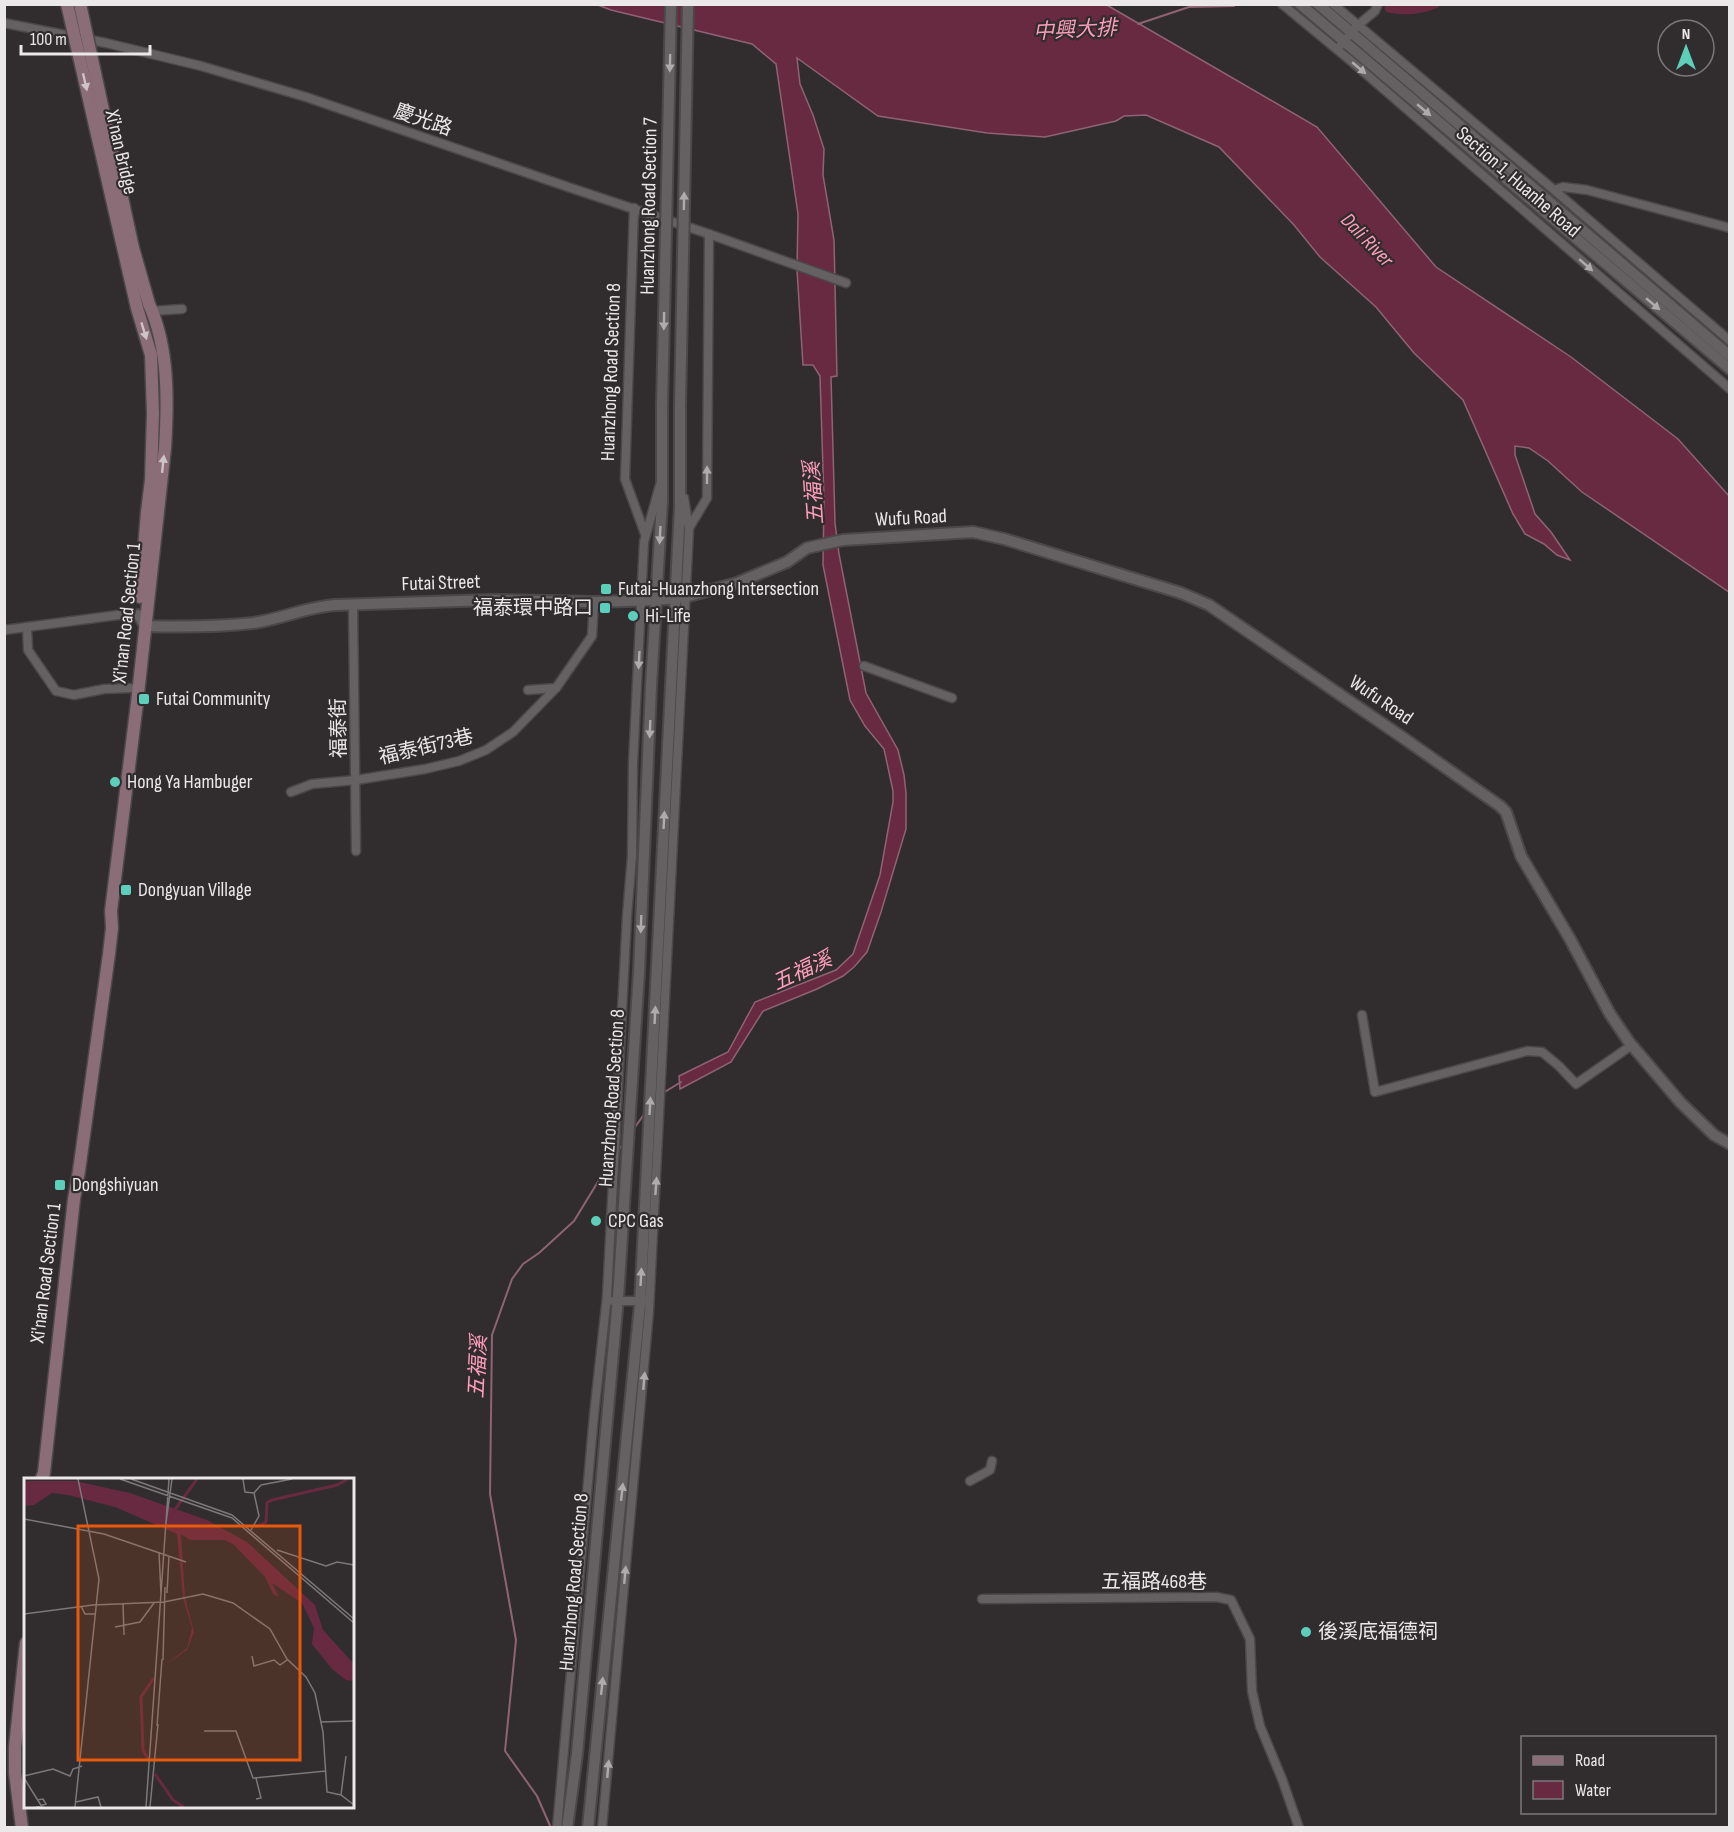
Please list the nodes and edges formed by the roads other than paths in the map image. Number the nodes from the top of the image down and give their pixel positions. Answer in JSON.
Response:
{"nodes":[{"id":1,"x":67,"y":4,"type":"edge"},
{"id":2,"x":80,"y":4,"type":"edge"},
{"id":3,"x":671,"y":4,"type":"edge"},
{"id":4,"x":688,"y":4,"type":"edge"},
{"id":5,"x":1282,"y":4,"type":"edge"},
{"id":6,"x":1300,"y":4,"type":"edge"},
{"id":7,"x":1318,"y":4,"type":"edge"},
{"id":8,"x":1333,"y":4,"type":"edge"},
{"id":9,"x":1377,"y":8,"type":"edge"},
{"id":10,"x":4,"y":22,"type":"edge"},
{"id":11,"x":1354,"y":29,"type":"junction"},
{"id":12,"x":1340,"y":46,"type":"junction"},
{"id":13,"x":1554,"y":190,"type":"junction"},
{"id":14,"x":634,"y":208,"type":"junction"},
{"id":15,"x":1730,"y":228,"type":"edge"},
{"id":16,"x":709,"y":234,"type":"junction"},
{"id":17,"x":846,"y":283,"type":"dead end"},
{"id":18,"x":146,"y":308,"type":"junction"},
{"id":19,"x":182,"y":309,"type":"dead end"},
{"id":20,"x":1730,"y":341,"type":"edge"},
{"id":21,"x":1730,"y":356,"type":"edge"},
{"id":22,"x":1730,"y":369,"type":"edge"},
{"id":23,"x":1730,"y":389,"type":"edge"},
{"id":24,"x":680,"y":406,"type":"joint"},
{"id":25,"x":662,"y":408,"type":"joint"},
{"id":26,"x":662,"y":476,"type":"junction"},
{"id":27,"x":680,"y":477,"type":"junction"},
{"id":28,"x":689,"y":529,"type":"junction"},
{"id":29,"x":645,"y":534,"type":"junction"},
{"id":30,"x":814,"y":546,"type":"joint"},
{"id":31,"x":680,"y":597,"type":"junction"},
{"id":32,"x":656,"y":600,"type":"junction"},
{"id":33,"x":642,"y":601,"type":"junction"},
{"id":34,"x":594,"y":602,"type":"junction"},
{"id":35,"x":353,"y":605,"type":"junction"},
{"id":36,"x":142,"y":621,"type":"junction"},
{"id":37,"x":27,"y":627,"type":"junction"},
{"id":38,"x":4,"y":630,"type":"edge"},
{"id":39,"x":864,"y":666,"type":"dead end"},
{"id":40,"x":133,"y":684,"type":"junction"},
{"id":41,"x":556,"y":688,"type":"junction"},
{"id":42,"x":528,"y":690,"type":"dead end"},
{"id":43,"x":952,"y":698,"type":"dead end"},
{"id":44,"x":356,"y":780,"type":"junction"},
{"id":45,"x":291,"y":792,"type":"dead end"},
{"id":46,"x":356,"y":851,"type":"dead end"},
{"id":47,"x":1362,"y":1015,"type":"dead end"},
{"id":48,"x":1632,"y":1045,"type":"junction"},
{"id":49,"x":657,"y":1076,"type":"junction"},
{"id":50,"x":1730,"y":1144,"type":"edge"},
{"id":51,"x":612,"y":1301,"type":"junction"},
{"id":52,"x":645,"y":1301,"type":"junction"},
{"id":53,"x":992,"y":1461,"type":"dead end"},
{"id":54,"x":42,"y":1478,"type":"edge"},
{"id":55,"x":970,"y":1481,"type":"dead end"},
{"id":56,"x":982,"y":1599,"type":"dead end"},
{"id":57,"x":24,"y":1662,"type":"edge"},
{"id":58,"x":22,"y":1827,"type":"edge"},
{"id":59,"x":564,"y":1827,"type":"edge"},
{"id":60,"x":588,"y":1827,"type":"edge"},
{"id":61,"x":602,"y":1827,"type":"edge"},
{"id":62,"x":1299,"y":1827,"type":"edge"}],
"edges":[{"from":1,"to":18,"type":"main road","name":"Xi'nan Bridge","one_way":true,"bridge":true},
{"from":2,"to":18,"type":"main road","name":"Xi'nan Bridge","bridge":true},
{"from":3,"to":25,"type":"street","name":"Huanzhong Road Section 7","one_way":true,"bridge":true},
{"from":24,"to":4,"type":"street","name":"Huanzhong Road Section 7","one_way":true,"bridge":true},
{"from":5,"to":12,"type":"street","name":"Section 1, Huanhe Road"},
{"from":6,"to":12,"type":"street","name":"Section 1, Huanhe Road"},
{"from":7,"to":11,"type":"street","name":"Section 1, Huanhe Road"},
{"from":8,"to":11,"type":"street","name":"Section 1, Huanhe Road"},
{"from":9,"to":11,"type":"street"},
{"from":10,"to":14,"type":"street","name":"慶光路"},
{"from":11,"to":12,"type":"street"},
{"from":11,"to":13,"type":"street","name":"Section 1, Huanhe Road"},
{"from":11,"to":21,"type":"street","name":"Section 1, Huanhe Road"},
{"from":12,"to":22,"type":"street","name":"Section 1, Huanhe Road","one_way":true},
{"from":12,"to":23,"type":"street","name":"Section 1, Huanhe Road","one_way":true},
{"from":13,"to":15,"type":"street"},
{"from":13,"to":20,"type":"street","name":"Section 1, Huanhe Road"},
{"from":14,"to":16,"type":"street","name":"慶光路"},
{"from":14,"to":29,"type":"street","name":"Huanzhong Road Section 8"},
{"from":16,"to":17,"type":"street","name":"慶光路"},
{"from":28,"to":16,"type":"street","name":"Huanzhong Road Section 8","one_way":true},
{"from":18,"to":19,"type":"street"},
{"from":18,"to":36,"type":"main road","name":"Xi'nan Road Section 1"},
{"from":24,"to":27,"type":"street","name":"Huanzhong Road Section 8"},
{"from":25,"to":26,"type":"street","name":"Huanzhong Road Section 8"},
{"from":26,"to":29,"type":"street","name":"Huanzhong Road Section 8"},
{"from":26,"to":32,"type":"street","name":"Huanzhong Road Section 8","one_way":true},
{"from":27,"to":28,"type":"street","name":"Huanzhong Road Section 8"},
{"from":27,"to":31,"type":"street","name":"Huanzhong Road Section 8"},
{"from":28,"to":31,"type":"street","name":"Huanzhong Road Section 8"},
{"from":29,"to":33,"type":"street","name":"Huanzhong Road Section 8"},
{"from":30,"to":31,"type":"street","name":"Futai Street"},
{"from":30,"to":48,"type":"street","name":"Wufu Road"},
{"from":31,"to":32,"type":"street","name":"Futai Street"},
{"from":49,"to":31,"type":"street","name":"Huanzhong Road Section 8","one_way":true},
{"from":32,"to":33,"type":"street","name":"Futai Street"},
{"from":32,"to":51,"type":"street","name":"Huanzhong Road Section 8","one_way":true},
{"from":33,"to":34,"type":"street","name":"Futai Street"},
{"from":33,"to":51,"type":"street","name":"Huanzhong Road Section 8","one_way":true},
{"from":34,"to":35,"type":"street","name":"Futai Street"},
{"from":34,"to":41,"type":"street","name":"福泰街73巷"},
{"from":35,"to":36,"type":"street","name":"Futai Street"},
{"from":35,"to":44,"type":"street","name":"福泰街"},
{"from":36,"to":37,"type":"street"},
{"from":36,"to":40,"type":"main road","name":"Xi'nan Road Section 1"},
{"from":37,"to":38,"type":"street"},
{"from":37,"to":40,"type":"street"},
{"from":39,"to":43,"type":"street"},
{"from":40,"to":54,"type":"main road","name":"Xi'nan Road Section 1"},
{"from":41,"to":42,"type":"street"},
{"from":41,"to":44,"type":"street","name":"福泰街73巷"},
{"from":44,"to":45,"type":"street","name":"福泰街73巷"},
{"from":44,"to":46,"type":"street","name":"福泰街"},
{"from":47,"to":48,"type":"street"},
{"from":48,"to":50,"type":"street","name":"Wufu Road"},
{"from":52,"to":49,"type":"street","name":"Huanzhong Road Section 8","one_way":true},
{"from":52,"to":49,"type":"street","name":"Huanzhong Road Section 8","one_way":true},
{"from":51,"to":52,"type":"street"},
{"from":51,"to":59,"type":"street","name":"Huanzhong Road Section 8"},
{"from":60,"to":52,"type":"street","name":"Huanzhong Road Section 8","one_way":true},
{"from":61,"to":52,"type":"street","name":"Huanzhong Road Section 8","one_way":true},
{"from":53,"to":55,"type":"street"},
{"from":56,"to":62,"type":"street","name":"五福路468巷"},
{"from":57,"to":58,"type":"main road"}]}
